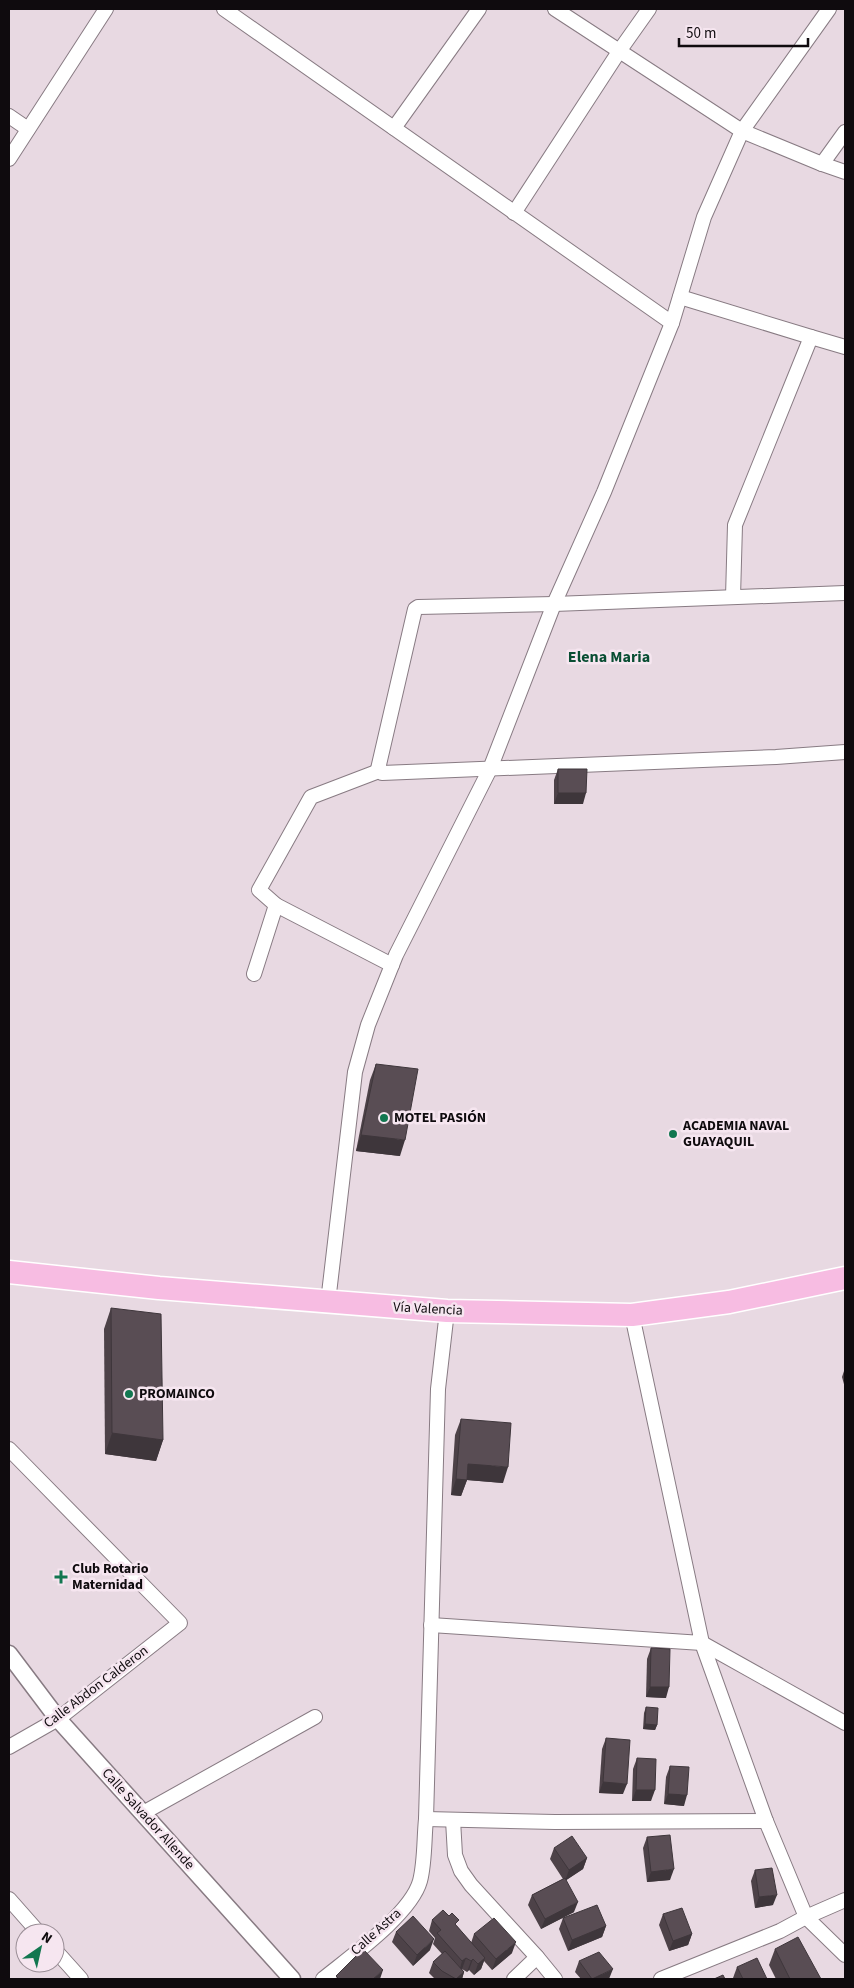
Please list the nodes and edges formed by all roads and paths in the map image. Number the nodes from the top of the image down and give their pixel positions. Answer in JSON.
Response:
{"nodes":[{"id":1,"x":106,"y":9,"type":"edge"},
{"id":2,"x":224,"y":9,"type":"edge"},
{"id":3,"x":480,"y":9,"type":"edge"},
{"id":4,"x":555,"y":9,"type":"edge"},
{"id":5,"x":649,"y":9,"type":"edge"},
{"id":6,"x":829,"y":9,"type":"edge"},
{"id":7,"x":620,"y":50,"type":"junction"},
{"id":8,"x":9,"y":116,"type":"edge"},
{"id":9,"x":394,"y":128,"type":"junction"},
{"id":10,"x":28,"y":129,"type":"junction"},
{"id":11,"x":742,"y":131,"type":"junction"},
{"id":12,"x":845,"y":132,"type":"edge"},
{"id":13,"x":9,"y":159,"type":"edge"},
{"id":14,"x":822,"y":164,"type":"junction"},
{"id":15,"x":845,"y":172,"type":"edge"},
{"id":16,"x":514,"y":212,"type":"junction"},
{"id":17,"x":680,"y":297,"type":"junction"},
{"id":18,"x":672,"y":324,"type":"junction"},
{"id":19,"x":812,"y":337,"type":"junction"},
{"id":20,"x":845,"y":348,"type":"edge"},
{"id":21,"x":845,"y":593,"type":"edge"},
{"id":22,"x":733,"y":597,"type":"junction"},
{"id":23,"x":554,"y":604,"type":"junction"},
{"id":24,"x":845,"y":752,"type":"edge"},
{"id":25,"x":490,"y":769,"type":"junction"},
{"id":26,"x":379,"y":771,"type":"junction"},
{"id":27,"x":276,"y":905,"type":"junction"},
{"id":28,"x":392,"y":965,"type":"junction"},
{"id":29,"x":254,"y":974,"type":"dead end"},
{"id":30,"x":9,"y":1272,"type":"edge"},
{"id":31,"x":845,"y":1278,"type":"edge"},
{"id":32,"x":328,"y":1302,"type":"junction"},
{"id":33,"x":446,"y":1310,"type":"junction"},
{"id":34,"x":632,"y":1314,"type":"junction"},
{"id":35,"x":9,"y":1449,"type":"edge"},
{"id":36,"x":431,"y":1625,"type":"junction"},
{"id":37,"x":702,"y":1643,"type":"junction"},
{"id":38,"x":9,"y":1654,"type":"edge"},
{"id":39,"x":315,"y":1717,"type":"dead end"},
{"id":40,"x":58,"y":1719,"type":"junction"},
{"id":41,"x":845,"y":1723,"type":"edge"},
{"id":42,"x":9,"y":1747,"type":"edge"},
{"id":43,"x":144,"y":1813,"type":"junction"},
{"id":44,"x":426,"y":1819,"type":"junction"},
{"id":45,"x":453,"y":1820,"type":"junction"},
{"id":46,"x":766,"y":1821,"type":"junction"},
{"id":47,"x":9,"y":1899,"type":"edge"},
{"id":48,"x":845,"y":1900,"type":"edge"},
{"id":49,"x":806,"y":1917,"type":"junction"},
{"id":50,"x":30,"y":1923,"type":"edge"},
{"id":51,"x":845,"y":1955,"type":"edge"},
{"id":52,"x":538,"y":1957,"type":"junction"},
{"id":53,"x":65,"y":1961,"type":"edge"},
{"id":54,"x":81,"y":1979,"type":"edge"},
{"id":55,"x":292,"y":1979,"type":"edge"},
{"id":56,"x":323,"y":1979,"type":"edge"},
{"id":57,"x":514,"y":1979,"type":"edge"},
{"id":58,"x":555,"y":1979,"type":"edge"},
{"id":59,"x":661,"y":1979,"type":"edge"}],
"edges":[{"from":1,"to":10,"type":"street"},
{"from":2,"to":9,"type":"street"},
{"from":3,"to":9,"type":"street"},
{"from":4,"to":7,"type":"street"},
{"from":5,"to":7,"type":"street"},
{"from":6,"to":11,"type":"street"},
{"from":7,"to":11,"type":"street"},
{"from":7,"to":16,"type":"street"},
{"from":8,"to":10,"type":"street"},
{"from":9,"to":16,"type":"street"},
{"from":10,"to":13,"type":"street"},
{"from":11,"to":14,"type":"street"},
{"from":11,"to":17,"type":"street"},
{"from":12,"to":14,"type":"street"},
{"from":14,"to":15,"type":"street"},
{"from":16,"to":18,"type":"street"},
{"from":17,"to":18,"type":"street"},
{"from":17,"to":19,"type":"street"},
{"from":18,"to":23,"type":"street"},
{"from":19,"to":20,"type":"street"},
{"from":19,"to":22,"type":"street"},
{"from":21,"to":22,"type":"street"},
{"from":22,"to":23,"type":"street"},
{"from":23,"to":25,"type":"street"},
{"from":23,"to":26,"type":"street"},
{"from":24,"to":25,"type":"street"},
{"from":25,"to":26,"type":"street"},
{"from":25,"to":28,"type":"street"},
{"from":26,"to":27,"type":"street"},
{"from":27,"to":28,"type":"street"},
{"from":27,"to":29,"type":"street"},
{"from":28,"to":32,"type":"street"},
{"from":30,"to":32,"type":"highway","name":"Vía Valencia"},
{"from":31,"to":34,"type":"highway","name":"Vía Valencia"},
{"from":32,"to":33,"type":"highway","name":"Vía Valencia"},
{"from":33,"to":34,"type":"highway","name":"Vía Valencia"},
{"from":33,"to":36,"type":"street","name":"Calle Astra"},
{"from":34,"to":37,"type":"street"},
{"from":35,"to":40,"type":"street","name":"Calle Abdon Calderon"},
{"from":36,"to":37,"type":"street"},
{"from":36,"to":44,"type":"street","name":"Calle Astra"},
{"from":37,"to":41,"type":"street"},
{"from":37,"to":46,"type":"street"},
{"from":38,"to":40,"type":"street","name":"Calle Salvador Allende"},
{"from":39,"to":43,"type":"street"},
{"from":40,"to":42,"type":"street","name":"Calle Abdon Calderon"},
{"from":40,"to":43,"type":"street","name":"Calle Salvador Allende"},
{"from":43,"to":55,"type":"street","name":"Calle Salvador Allende"},
{"from":44,"to":45,"type":"street"},
{"from":44,"to":56,"type":"street","name":"Calle Astra"},
{"from":45,"to":46,"type":"street"},
{"from":45,"to":52,"type":"street"},
{"from":46,"to":49,"type":"street"},
{"from":47,"to":50,"type":"street"},
{"from":48,"to":49,"type":"street"},
{"from":49,"to":51,"type":"street"},
{"from":49,"to":59,"type":"street"},
{"from":52,"to":57,"type":"street"},
{"from":52,"to":58,"type":"street"},
{"from":53,"to":54,"type":"street"}]}
